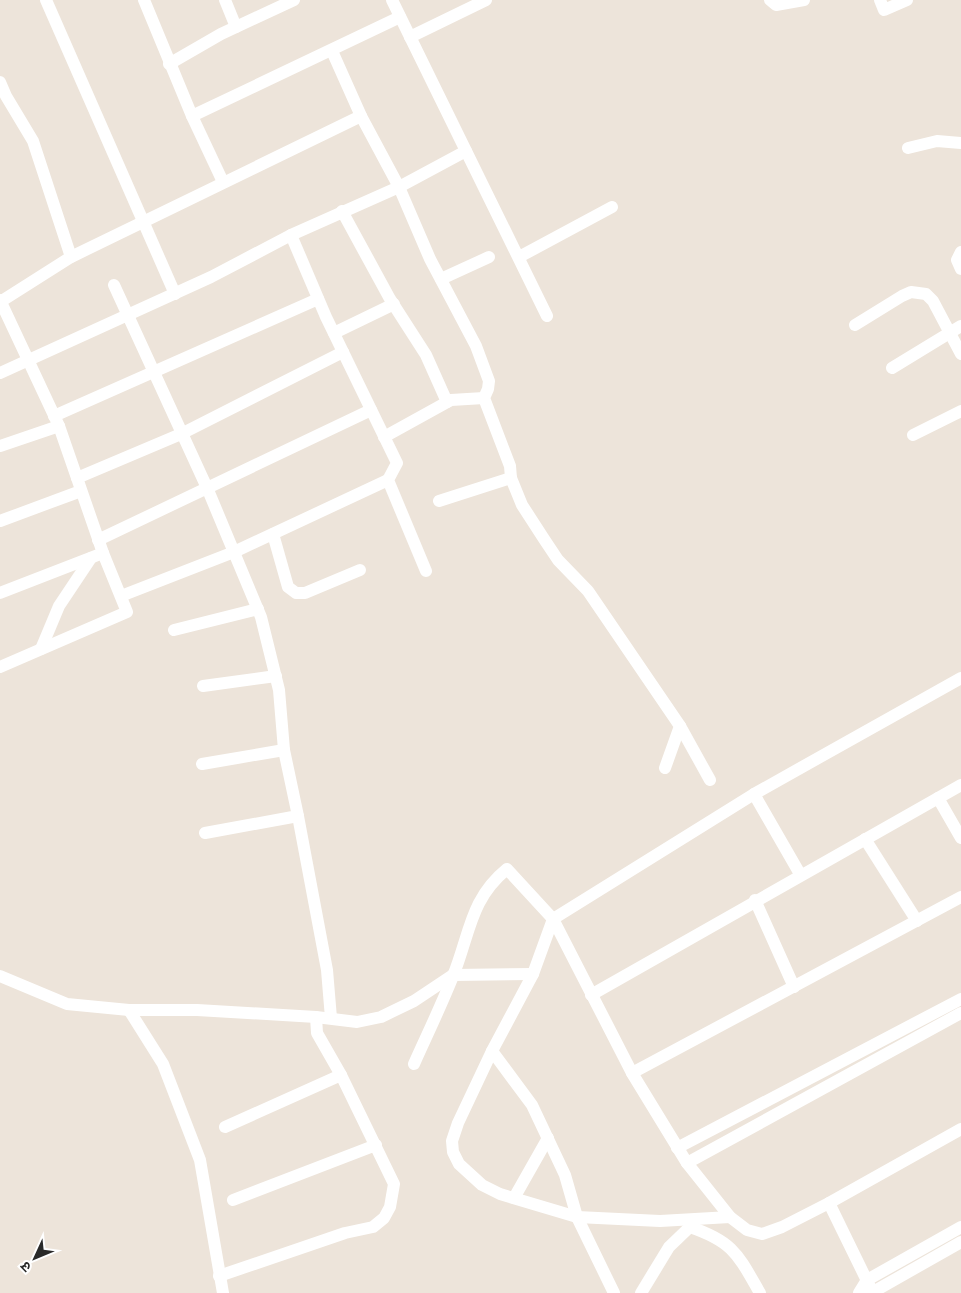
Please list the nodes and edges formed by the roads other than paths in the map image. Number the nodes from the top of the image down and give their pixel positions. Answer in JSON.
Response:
{"nodes":[{"id":1,"x":46,"y":0,"type":"edge"},
{"id":2,"x":145,"y":0,"type":"edge"},
{"id":3,"x":225,"y":0,"type":"edge"},
{"id":4,"x":294,"y":0,"type":"edge"},
{"id":5,"x":392,"y":0,"type":"edge"},
{"id":6,"x":486,"y":0,"type":"edge"},
{"id":7,"x":770,"y":0,"type":"edge"},
{"id":8,"x":804,"y":0,"type":"edge"},
{"id":9,"x":880,"y":0,"type":"edge"},
{"id":10,"x":907,"y":0,"type":"edge"},
{"id":11,"x":400,"y":17,"type":"junction"},
{"id":12,"x":236,"y":27,"type":"junction"},
{"id":13,"x":410,"y":37,"type":"junction"},
{"id":14,"x":332,"y":51,"type":"junction"},
{"id":15,"x":169,"y":64,"type":"junction"},
{"id":16,"x":0,"y":82,"type":"edge"},
{"id":17,"x":192,"y":116,"type":"junction"},
{"id":18,"x":361,"y":116,"type":"junction"},
{"id":19,"x":961,"y":143,"type":"edge"},
{"id":20,"x":908,"y":148,"type":"dead end"},
{"id":21,"x":466,"y":151,"type":"junction"},
{"id":22,"x":223,"y":182,"type":"junction"},
{"id":23,"x":399,"y":187,"type":"junction"},
{"id":24,"x":612,"y":207,"type":"dead end"},
{"id":25,"x":342,"y":211,"type":"junction"},
{"id":26,"x":144,"y":221,"type":"junction"},
{"id":27,"x":291,"y":235,"type":"junction"},
{"id":28,"x":961,"y":252,"type":"edge"},
{"id":29,"x":71,"y":256,"type":"junction"},
{"id":30,"x":489,"y":257,"type":"dead end"},
{"id":31,"x":519,"y":257,"type":"junction"},
{"id":32,"x":961,"y":269,"type":"edge"},
{"id":33,"x":441,"y":279,"type":"junction"},
{"id":34,"x":114,"y":285,"type":"dead end"},
{"id":35,"x":175,"y":294,"type":"junction"},
{"id":36,"x":318,"y":299,"type":"junction"},
{"id":37,"x":0,"y":301,"type":"edge"},
{"id":38,"x":394,"y":304,"type":"junction"},
{"id":39,"x":128,"y":316,"type":"junction"},
{"id":40,"x":547,"y":316,"type":"dead end"},
{"id":41,"x":855,"y":324,"type":"dead end"},
{"id":42,"x":961,"y":326,"type":"edge"},
{"id":43,"x":334,"y":333,"type":"junction"},
{"id":44,"x":949,"y":334,"type":"junction"},
{"id":45,"x":343,"y":352,"type":"junction"},
{"id":46,"x":961,"y":354,"type":"edge"},
{"id":47,"x":30,"y":361,"type":"junction"},
{"id":48,"x":892,"y":368,"type":"dead end"},
{"id":49,"x":0,"y":373,"type":"edge"},
{"id":50,"x":154,"y":374,"type":"junction"},
{"id":51,"x":484,"y":398,"type":"junction"},
{"id":52,"x":447,"y":402,"type":"junction"},
{"id":53,"x":371,"y":410,"type":"junction"},
{"id":54,"x":961,"y":412,"type":"edge"},
{"id":55,"x":56,"y":421,"type":"junction"},
{"id":56,"x":181,"y":434,"type":"junction"},
{"id":57,"x":913,"y":435,"type":"dead end"},
{"id":58,"x":384,"y":438,"type":"junction"},
{"id":59,"x":0,"y":446,"type":"edge"},
{"id":60,"x":77,"y":478,"type":"junction"},
{"id":61,"x":511,"y":478,"type":"junction"},
{"id":62,"x":388,"y":480,"type":"junction"},
{"id":63,"x":208,"y":490,"type":"junction"},
{"id":64,"x":81,"y":491,"type":"junction"},
{"id":65,"x":439,"y":501,"type":"dead end"},
{"id":66,"x":0,"y":521,"type":"edge"},
{"id":67,"x":273,"y":534,"type":"junction"},
{"id":68,"x":98,"y":540,"type":"junction"},
{"id":69,"x":234,"y":552,"type":"junction"},
{"id":70,"x":97,"y":556,"type":"junction"},
{"id":71,"x":360,"y":570,"type":"dead end"},
{"id":72,"x":426,"y":570,"type":"dead end"},
{"id":73,"x":0,"y":593,"type":"edge"},
{"id":74,"x":121,"y":596,"type":"junction"},
{"id":75,"x":258,"y":609,"type":"junction"},
{"id":76,"x":174,"y":630,"type":"dead end"},
{"id":77,"x":41,"y":649,"type":"junction"},
{"id":78,"x":0,"y":667,"type":"edge"},
{"id":79,"x":276,"y":676,"type":"junction"},
{"id":80,"x":961,"y":678,"type":"edge"},
{"id":81,"x":203,"y":686,"type":"dead end"},
{"id":82,"x":680,"y":726,"type":"junction"},
{"id":83,"x":284,"y":750,"type":"junction"},
{"id":84,"x":202,"y":764,"type":"dead end"},
{"id":85,"x":665,"y":768,"type":"dead end"},
{"id":86,"x":710,"y":780,"type":"dead end"},
{"id":87,"x":961,"y":785,"type":"edge"},
{"id":88,"x":754,"y":794,"type":"junction"},
{"id":89,"x":938,"y":798,"type":"junction"},
{"id":90,"x":298,"y":816,"type":"junction"},
{"id":91,"x":205,"y":833,"type":"dead end"},
{"id":92,"x":961,"y":838,"type":"edge"},
{"id":93,"x":865,"y":839,"type":"junction"},
{"id":94,"x":800,"y":874,"type":"junction"},
{"id":95,"x":961,"y":897,"type":"edge"},
{"id":96,"x":755,"y":900,"type":"junction"},
{"id":97,"x":553,"y":920,"type":"junction"},
{"id":98,"x":917,"y":921,"type":"junction"},
{"id":99,"x":533,"y":974,"type":"junction"},
{"id":100,"x":453,"y":975,"type":"junction"},
{"id":101,"x":0,"y":976,"type":"edge"},
{"id":102,"x":794,"y":987,"type":"junction"},
{"id":103,"x":591,"y":995,"type":"junction"},
{"id":104,"x":961,"y":999,"type":"edge"},
{"id":105,"x":130,"y":1010,"type":"junction"},
{"id":106,"x":961,"y":1013,"type":"edge"},
{"id":107,"x":316,"y":1017,"type":"junction"},
{"id":108,"x":331,"y":1018,"type":"junction"},
{"id":109,"x":492,"y":1051,"type":"junction"},
{"id":110,"x":414,"y":1064,"type":"dead end"},
{"id":111,"x":632,"y":1073,"type":"junction"},
{"id":112,"x":342,"y":1076,"type":"junction"},
{"id":113,"x":225,"y":1127,"type":"dead end"},
{"id":114,"x":961,"y":1129,"type":"edge"},
{"id":115,"x":548,"y":1138,"type":"junction"},
{"id":116,"x":376,"y":1145,"type":"junction"},
{"id":117,"x":677,"y":1148,"type":"junction"},
{"id":118,"x":687,"y":1164,"type":"junction"},
{"id":119,"x":514,"y":1198,"type":"junction"},
{"id":120,"x":233,"y":1200,"type":"dead end"},
{"id":121,"x":829,"y":1203,"type":"junction"},
{"id":122,"x":577,"y":1217,"type":"junction"},
{"id":123,"x":730,"y":1217,"type":"junction"},
{"id":124,"x":694,"y":1223,"type":"junction"},
{"id":125,"x":961,"y":1227,"type":"edge"},
{"id":126,"x":961,"y":1242,"type":"edge"},
{"id":127,"x":219,"y":1276,"type":"junction"},
{"id":128,"x":866,"y":1287,"type":"edge"},
{"id":129,"x":222,"y":1293,"type":"edge"},
{"id":130,"x":614,"y":1293,"type":"edge"},
{"id":131,"x":641,"y":1293,"type":"edge"},
{"id":132,"x":760,"y":1293,"type":"edge"},
{"id":133,"x":859,"y":1293,"type":"edge"},
{"id":134,"x":873,"y":1293,"type":"edge"}],
"edges":[{"from":1,"to":26,"type":"street"},
{"from":2,"to":15,"type":"street"},
{"from":3,"to":12,"type":"street"},
{"from":4,"to":12,"type":"street"},
{"from":5,"to":11,"type":"street"},
{"from":6,"to":13,"type":"street"},
{"from":7,"to":8,"type":"street"},
{"from":9,"to":10,"type":"street"},
{"from":11,"to":13,"type":"street"},
{"from":11,"to":14,"type":"street"},
{"from":12,"to":15,"type":"street"},
{"from":13,"to":21,"type":"street"},
{"from":14,"to":17,"type":"street"},
{"from":14,"to":18,"type":"street"},
{"from":15,"to":17,"type":"street"},
{"from":16,"to":29,"type":"street"},
{"from":17,"to":22,"type":"street"},
{"from":18,"to":22,"type":"street"},
{"from":18,"to":23,"type":"street"},
{"from":19,"to":20,"type":"street"},
{"from":21,"to":23,"type":"street"},
{"from":21,"to":31,"type":"street"},
{"from":22,"to":26,"type":"street"},
{"from":23,"to":25,"type":"street"},
{"from":23,"to":33,"type":"street"},
{"from":24,"to":31,"type":"street"},
{"from":25,"to":27,"type":"street"},
{"from":25,"to":38,"type":"street"},
{"from":26,"to":29,"type":"street"},
{"from":26,"to":35,"type":"street"},
{"from":27,"to":35,"type":"street"},
{"from":27,"to":36,"type":"street"},
{"from":28,"to":32,"type":"street"},
{"from":29,"to":37,"type":"street"},
{"from":30,"to":33,"type":"street"},
{"from":31,"to":40,"type":"street"},
{"from":33,"to":51,"type":"street"},
{"from":34,"to":39,"type":"street"},
{"from":35,"to":39,"type":"street"},
{"from":36,"to":43,"type":"street"},
{"from":36,"to":50,"type":"street"},
{"from":37,"to":47,"type":"street"},
{"from":38,"to":43,"type":"street"},
{"from":38,"to":52,"type":"street"},
{"from":39,"to":47,"type":"street"},
{"from":39,"to":50,"type":"street"},
{"from":41,"to":44,"type":"street"},
{"from":42,"to":44,"type":"street"},
{"from":43,"to":45,"type":"street"},
{"from":44,"to":46,"type":"street"},
{"from":44,"to":48,"type":"street"},
{"from":45,"to":53,"type":"street"},
{"from":45,"to":56,"type":"street"},
{"from":47,"to":49,"type":"street"},
{"from":47,"to":55,"type":"street"},
{"from":50,"to":55,"type":"street"},
{"from":50,"to":56,"type":"street"},
{"from":51,"to":52,"type":"street"},
{"from":51,"to":61,"type":"street"},
{"from":52,"to":58,"type":"street"},
{"from":53,"to":58,"type":"street"},
{"from":53,"to":63,"type":"street"},
{"from":54,"to":57,"type":"street"},
{"from":55,"to":59,"type":"street"},
{"from":55,"to":60,"type":"street"},
{"from":56,"to":60,"type":"street"},
{"from":56,"to":63,"type":"street"},
{"from":58,"to":62,"type":"street"},
{"from":60,"to":64,"type":"street"},
{"from":61,"to":65,"type":"street"},
{"from":61,"to":82,"type":"street"},
{"from":62,"to":67,"type":"street"},
{"from":62,"to":72,"type":"street"},
{"from":63,"to":68,"type":"street"},
{"from":63,"to":69,"type":"street"},
{"from":64,"to":66,"type":"street"},
{"from":64,"to":68,"type":"street"},
{"from":67,"to":69,"type":"street"},
{"from":67,"to":71,"type":"street"},
{"from":68,"to":70,"type":"street"},
{"from":69,"to":74,"type":"street"},
{"from":69,"to":75,"type":"street"},
{"from":70,"to":73,"type":"street"},
{"from":70,"to":74,"type":"street"},
{"from":70,"to":77,"type":"street"},
{"from":74,"to":77,"type":"street"},
{"from":75,"to":76,"type":"street"},
{"from":75,"to":79,"type":"street"},
{"from":77,"to":78,"type":"street"},
{"from":79,"to":81,"type":"street"},
{"from":79,"to":83,"type":"street"},
{"from":80,"to":88,"type":"street"},
{"from":82,"to":85,"type":"street"},
{"from":82,"to":86,"type":"street"},
{"from":83,"to":84,"type":"street"},
{"from":83,"to":90,"type":"street"},
{"from":87,"to":89,"type":"street"},
{"from":88,"to":94,"type":"street"},
{"from":88,"to":97,"type":"street"},
{"from":89,"to":92,"type":"street"},
{"from":89,"to":93,"type":"street"},
{"from":90,"to":91,"type":"street"},
{"from":90,"to":108,"type":"street"},
{"from":93,"to":94,"type":"street"},
{"from":93,"to":98,"type":"street"},
{"from":94,"to":96,"type":"street"},
{"from":95,"to":98,"type":"street"},
{"from":96,"to":102,"type":"street"},
{"from":96,"to":103,"type":"street"},
{"from":97,"to":99,"type":"street"},
{"from":97,"to":100,"type":"street"},
{"from":97,"to":103,"type":"street"},
{"from":98,"to":102,"type":"street"},
{"from":99,"to":100,"type":"street"},
{"from":99,"to":109,"type":"street"},
{"from":100,"to":108,"type":"street"},
{"from":100,"to":110,"type":"street"},
{"from":101,"to":105,"type":"street"},
{"from":102,"to":111,"type":"street"},
{"from":103,"to":111,"type":"street"},
{"from":104,"to":117,"type":"street"},
{"from":105,"to":107,"type":"street"},
{"from":105,"to":127,"type":"street"},
{"from":106,"to":118,"type":"street"},
{"from":107,"to":108,"type":"street"},
{"from":107,"to":112,"type":"street"},
{"from":109,"to":115,"type":"street"},
{"from":109,"to":119,"type":"street"},
{"from":111,"to":117,"type":"street"},
{"from":112,"to":113,"type":"street"},
{"from":112,"to":116,"type":"street"},
{"from":114,"to":121,"type":"street"},
{"from":115,"to":119,"type":"street"},
{"from":115,"to":122,"type":"street"},
{"from":116,"to":120,"type":"street"},
{"from":116,"to":127,"type":"street"},
{"from":117,"to":118,"type":"street"},
{"from":118,"to":123,"type":"street"},
{"from":119,"to":122,"type":"street"},
{"from":121,"to":123,"type":"street"},
{"from":121,"to":128,"type":"street"},
{"from":122,"to":124,"type":"street"},
{"from":122,"to":130,"type":"street"},
{"from":123,"to":124,"type":"street"},
{"from":124,"to":131,"type":"street"},
{"from":124,"to":132,"type":"street"},
{"from":125,"to":128,"type":"street"},
{"from":126,"to":134,"type":"street"},
{"from":127,"to":129,"type":"street"},
{"from":128,"to":133,"type":"street"},
{"from":128,"to":134,"type":"street"}]}
